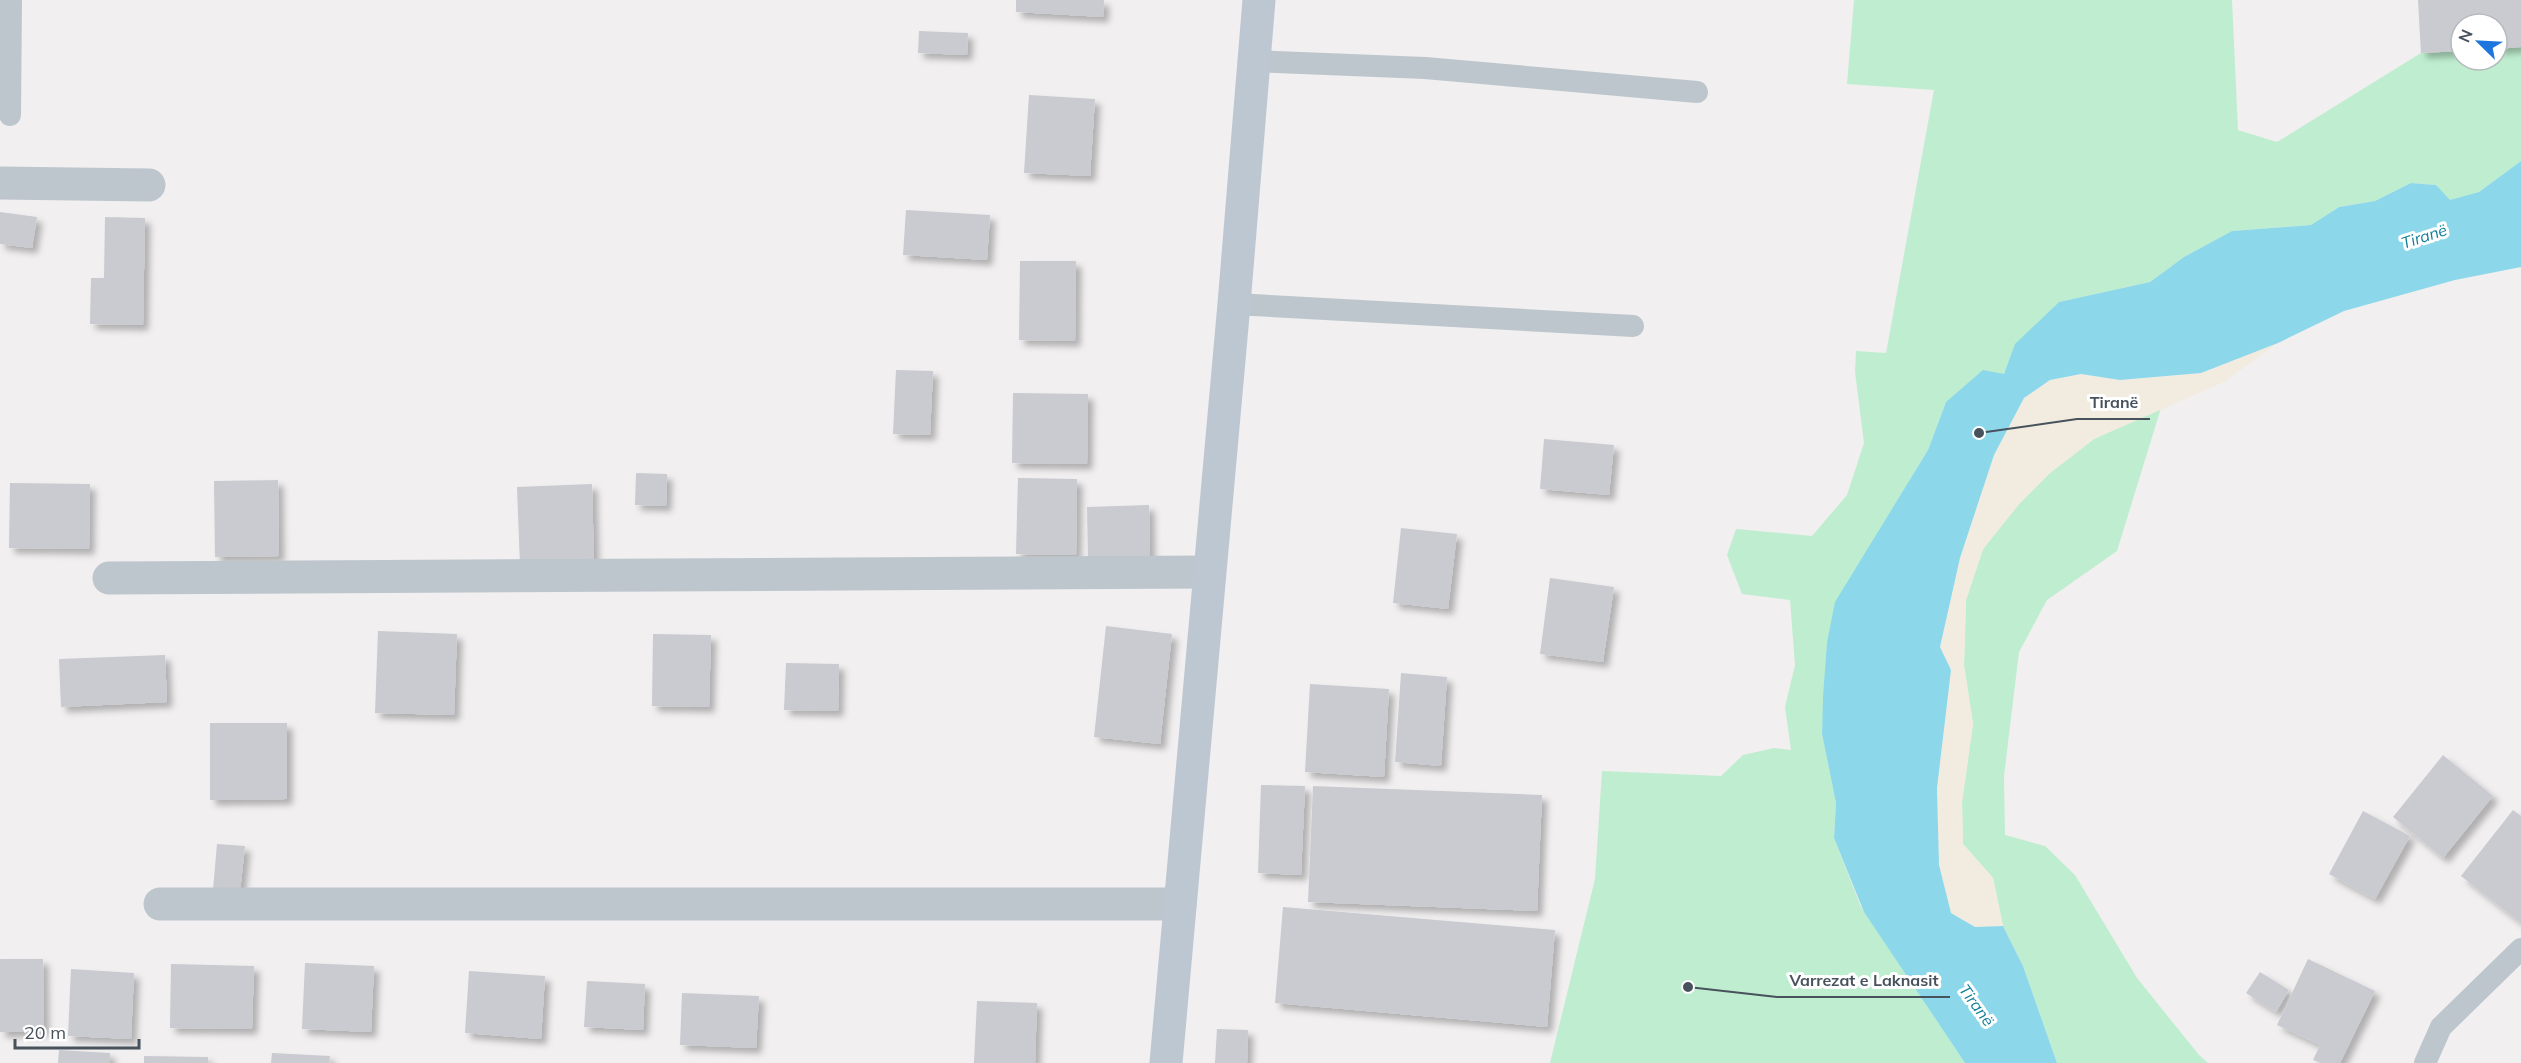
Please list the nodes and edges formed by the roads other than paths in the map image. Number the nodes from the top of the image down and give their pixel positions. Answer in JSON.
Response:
{"nodes":[{"id":1,"x":11,"y":0,"type":"edge"},
{"id":2,"x":1259,"y":0,"type":"edge"},
{"id":3,"x":1254,"y":61,"type":"junction"},
{"id":4,"x":1697,"y":92,"type":"dead end"},
{"id":5,"x":10,"y":115,"type":"dead end"},
{"id":6,"x":0,"y":183,"type":"edge"},
{"id":7,"x":149,"y":184,"type":"dead end"},
{"id":8,"x":1234,"y":304,"type":"junction"},
{"id":9,"x":1633,"y":326,"type":"dead end"},
{"id":10,"x":1209,"y":572,"type":"junction"},
{"id":11,"x":109,"y":578,"type":"dead end"},
{"id":12,"x":160,"y":904,"type":"dead end"},
{"id":13,"x":1180,"y":904,"type":"junction"},
{"id":14,"x":2521,"y":949,"type":"edge"},
{"id":15,"x":1166,"y":1063,"type":"edge"},
{"id":16,"x":2426,"y":1063,"type":"edge"}],
"edges":[{"from":1,"to":5,"type":"lane"},
{"from":2,"to":3,"type":"street"},
{"from":3,"to":4,"type":"lane"},
{"from":3,"to":8,"type":"street"},
{"from":6,"to":7,"type":"street"},
{"from":8,"to":9,"type":"lane"},
{"from":8,"to":10,"type":"street"},
{"from":10,"to":11,"type":"street"},
{"from":10,"to":13,"type":"street"},
{"from":12,"to":13,"type":"street"},
{"from":13,"to":15,"type":"street"},
{"from":14,"to":16,"type":"lane"}]}
